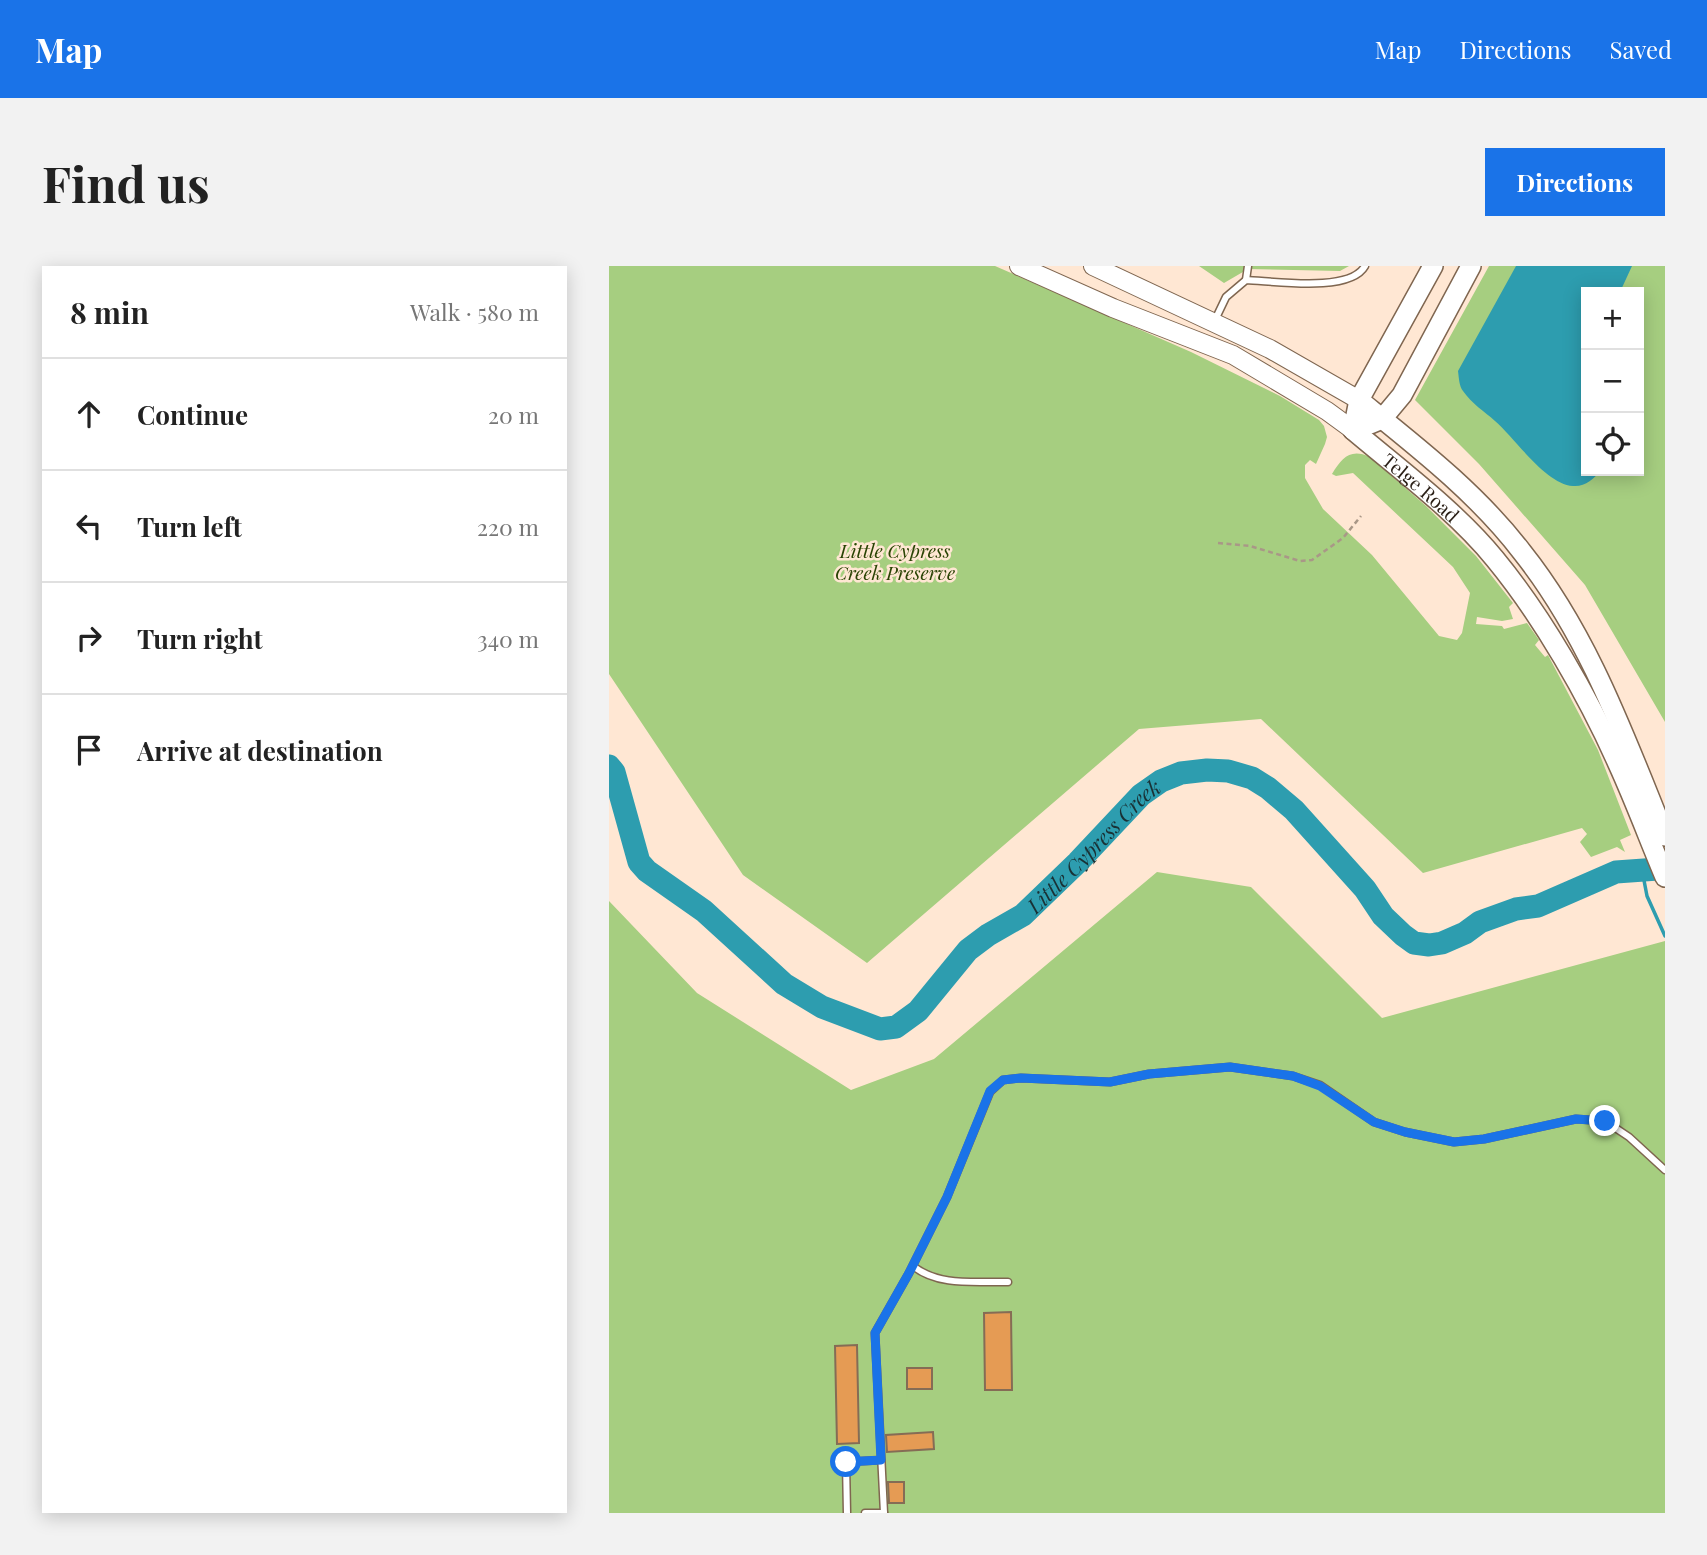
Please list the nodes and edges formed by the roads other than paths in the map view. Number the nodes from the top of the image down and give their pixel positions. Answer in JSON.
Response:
{"nodes":[{"id":1,"x":1019,"y":266,"type":"edge"},
{"id":2,"x":1093,"y":266,"type":"edge"},
{"id":3,"x":1248,"y":266,"type":"edge"},
{"id":4,"x":1365,"y":266,"type":"edge"},
{"id":5,"x":1433,"y":266,"type":"edge"},
{"id":6,"x":1471,"y":266,"type":"edge"},
{"id":7,"x":1276,"y":271,"type":"dead end"},
{"id":8,"x":1299,"y":272,"type":"dead end"},
{"id":9,"x":1316,"y":272,"type":"dead end"},
{"id":10,"x":1246,"y":280,"type":"junction"},
{"id":11,"x":1275,"y":281,"type":"junction"},
{"id":12,"x":1298,"y":282,"type":"junction"},
{"id":13,"x":1315,"y":283,"type":"junction"},
{"id":14,"x":1214,"y":321,"type":"junction"},
{"id":15,"x":1359,"y":400,"type":"junction"},
{"id":16,"x":1382,"y":419,"type":"junction"},
{"id":17,"x":1353,"y":430,"type":"junction"},
{"id":18,"x":1659,"y":836,"type":"edge"},
{"id":19,"x":1665,"y":877,"type":"edge"},
{"id":20,"x":1665,"y":1170,"type":"edge"},
{"id":21,"x":913,"y":1266,"type":"junction"},
{"id":22,"x":1008,"y":1282,"type":"dead end"},
{"id":23,"x":881,"y":1460,"type":"junction"},
{"id":24,"x":847,"y":1513,"type":"edge"},
{"id":25,"x":865,"y":1513,"type":"edge"},
{"id":26,"x":884,"y":1513,"type":"edge"}],
"edges":[{"from":1,"to":17,"type":"main road","name":"Telge Road"},
{"from":2,"to":14,"type":"main road","name":"Telge Road"},
{"from":3,"to":10,"type":"lane"},
{"from":4,"to":13,"type":"lane"},
{"from":5,"to":15,"type":"main road"},
{"from":6,"to":16,"type":"main road"},
{"from":7,"to":11,"type":"lane"},
{"from":8,"to":12,"type":"lane"},
{"from":9,"to":13,"type":"lane"},
{"from":10,"to":11,"type":"lane"},
{"from":10,"to":14,"type":"lane"},
{"from":11,"to":12,"type":"lane"},
{"from":12,"to":13,"type":"lane"},
{"from":14,"to":15,"type":"main road","name":"Telge Road"},
{"from":15,"to":16,"type":"main road","name":"Telge Road"},
{"from":15,"to":17,"type":"main road"},
{"from":16,"to":17,"type":"main road"},
{"from":16,"to":18,"type":"main road","name":"Telge Road"},
{"from":17,"to":18,"type":"main road","name":"Telge Road"},
{"from":18,"to":19,"type":"main road","name":"Telge Road"},
{"from":20,"to":21,"type":"lane"},
{"from":21,"to":22,"type":"lane"},
{"from":21,"to":23,"type":"lane"},
{"from":23,"to":24,"type":"lane"},
{"from":23,"to":26,"type":"lane"},
{"from":25,"to":26,"type":"lane"}]}
